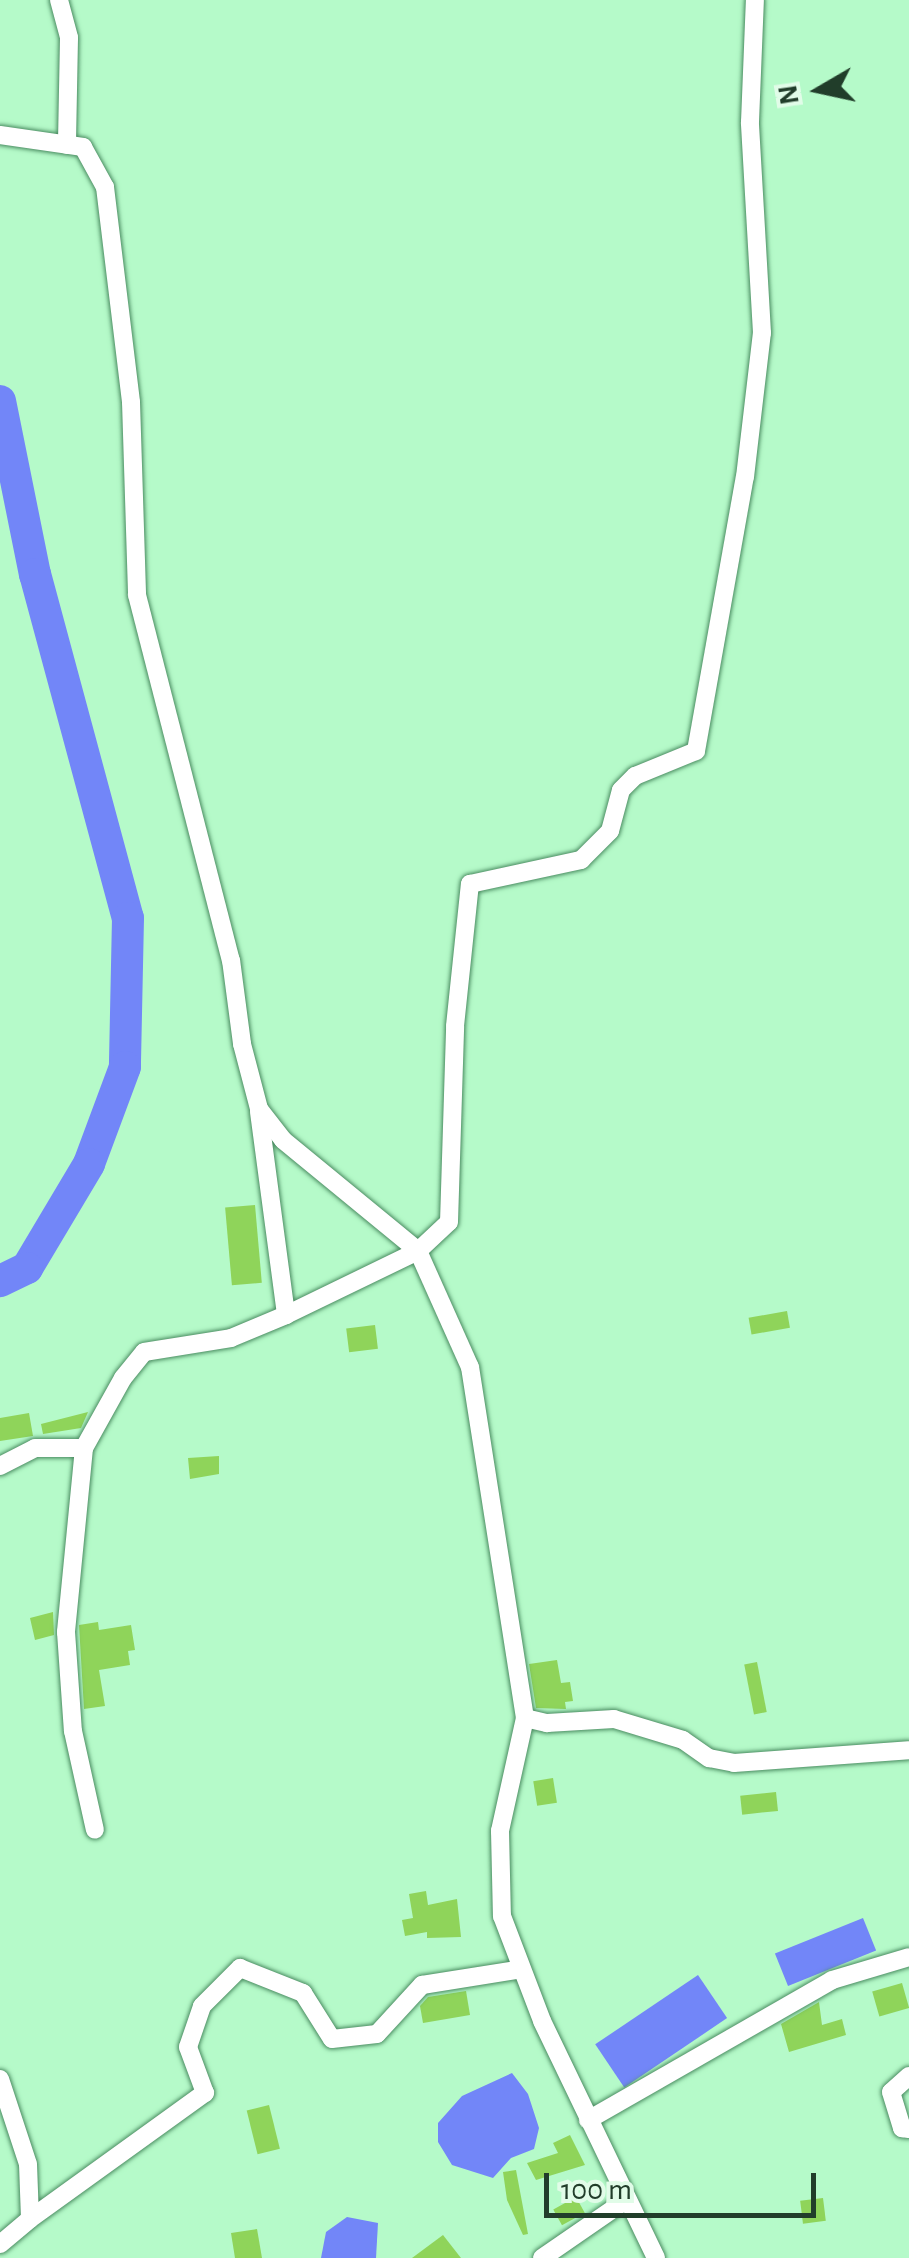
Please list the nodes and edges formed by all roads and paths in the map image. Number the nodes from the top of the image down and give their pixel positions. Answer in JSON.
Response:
{"nodes":[{"id":1,"x":59,"y":0,"type":"edge"},
{"id":2,"x":754,"y":0,"type":"edge"},
{"id":3,"x":1,"y":135,"type":"edge"},
{"id":4,"x":67,"y":145,"type":"junction"},
{"id":5,"x":259,"y":1110,"type":"junction"},
{"id":6,"x":418,"y":1251,"type":"junction"},
{"id":7,"x":286,"y":1315,"type":"junction"},
{"id":8,"x":84,"y":1448,"type":"junction"},
{"id":9,"x":0,"y":1466,"type":"edge"},
{"id":10,"x":525,"y":1718,"type":"junction"},
{"id":11,"x":909,"y":1750,"type":"edge"},
{"id":12,"x":95,"y":1830,"type":"dead end"},
{"id":13,"x":909,"y":1957,"type":"edge"},
{"id":14,"x":522,"y":1969,"type":"junction"},
{"id":15,"x":909,"y":2076,"type":"edge"},
{"id":16,"x":0,"y":2080,"type":"edge"},
{"id":17,"x":588,"y":2120,"type":"junction"},
{"id":18,"x":909,"y":2128,"type":"edge"},
{"id":19,"x":626,"y":2200,"type":"junction"},
{"id":20,"x":30,"y":2219,"type":"junction"},
{"id":21,"x":0,"y":2244,"type":"edge"},
{"id":22,"x":542,"y":2258,"type":"edge"},
{"id":23,"x":656,"y":2258,"type":"edge"}],
"edges":[{"from":1,"to":4,"type":"street"},
{"from":2,"to":6,"type":"street"},
{"from":3,"to":4,"type":"street"},
{"from":4,"to":5,"type":"street"},
{"from":5,"to":6,"type":"street"},
{"from":5,"to":7,"type":"street"},
{"from":6,"to":7,"type":"street"},
{"from":6,"to":10,"type":"street"},
{"from":7,"to":8,"type":"street"},
{"from":8,"to":9,"type":"street"},
{"from":8,"to":12,"type":"street"},
{"from":10,"to":11,"type":"street"},
{"from":10,"to":14,"type":"street"},
{"from":13,"to":17,"type":"street"},
{"from":14,"to":17,"type":"street"},
{"from":14,"to":20,"type":"street"},
{"from":15,"to":18,"type":"street"},
{"from":16,"to":20,"type":"street"},
{"from":17,"to":19,"type":"street"},
{"from":19,"to":22,"type":"street"},
{"from":19,"to":23,"type":"street"},
{"from":20,"to":21,"type":"street"}]}
